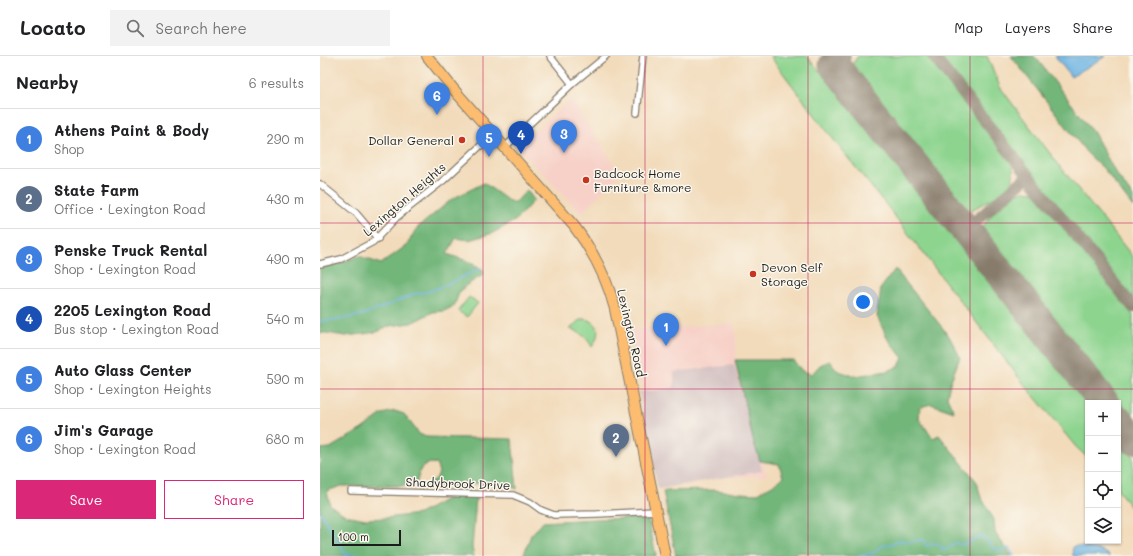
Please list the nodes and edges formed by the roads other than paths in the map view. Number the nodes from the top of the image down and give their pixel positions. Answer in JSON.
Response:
{"nodes":[{"id":1,"x":427,"y":56,"type":"edge"},
{"id":2,"x":550,"y":56,"type":"edge"},
{"id":3,"x":606,"y":56,"type":"edge"},
{"id":4,"x":643,"y":56,"type":"edge"},
{"id":5,"x":572,"y":84,"type":"junction"},
{"id":6,"x":637,"y":113,"type":"dead end"},
{"id":7,"x":493,"y":134,"type":"junction"},
{"id":8,"x":505,"y":147,"type":"junction"},
{"id":9,"x":320,"y":184,"type":"edge"},
{"id":10,"x":378,"y":239,"type":"junction"},
{"id":11,"x":320,"y":264,"type":"edge"},
{"id":12,"x":351,"y":491,"type":"dead end"},
{"id":13,"x":656,"y":511,"type":"junction"},
{"id":14,"x":665,"y":556,"type":"edge"}],
"edges":[{"from":1,"to":7,"type":"highway","name":"Lexington Road"},
{"from":2,"to":5,"type":"street"},
{"from":3,"to":5,"type":"street"},
{"from":4,"to":6,"type":"street"},
{"from":5,"to":8,"type":"street"},
{"from":7,"to":8,"type":"highway","name":"Lexington Road"},
{"from":7,"to":10,"type":"street","name":"Lexington Heights"},
{"from":8,"to":13,"type":"highway","name":"Lexington Road"},
{"from":9,"to":10,"type":"street"},
{"from":10,"to":11,"type":"street","name":"Lexington Heights"},
{"from":12,"to":13,"type":"street","name":"Shadybrook Drive"},
{"from":13,"to":14,"type":"highway","name":"Lexington Road"}]}
